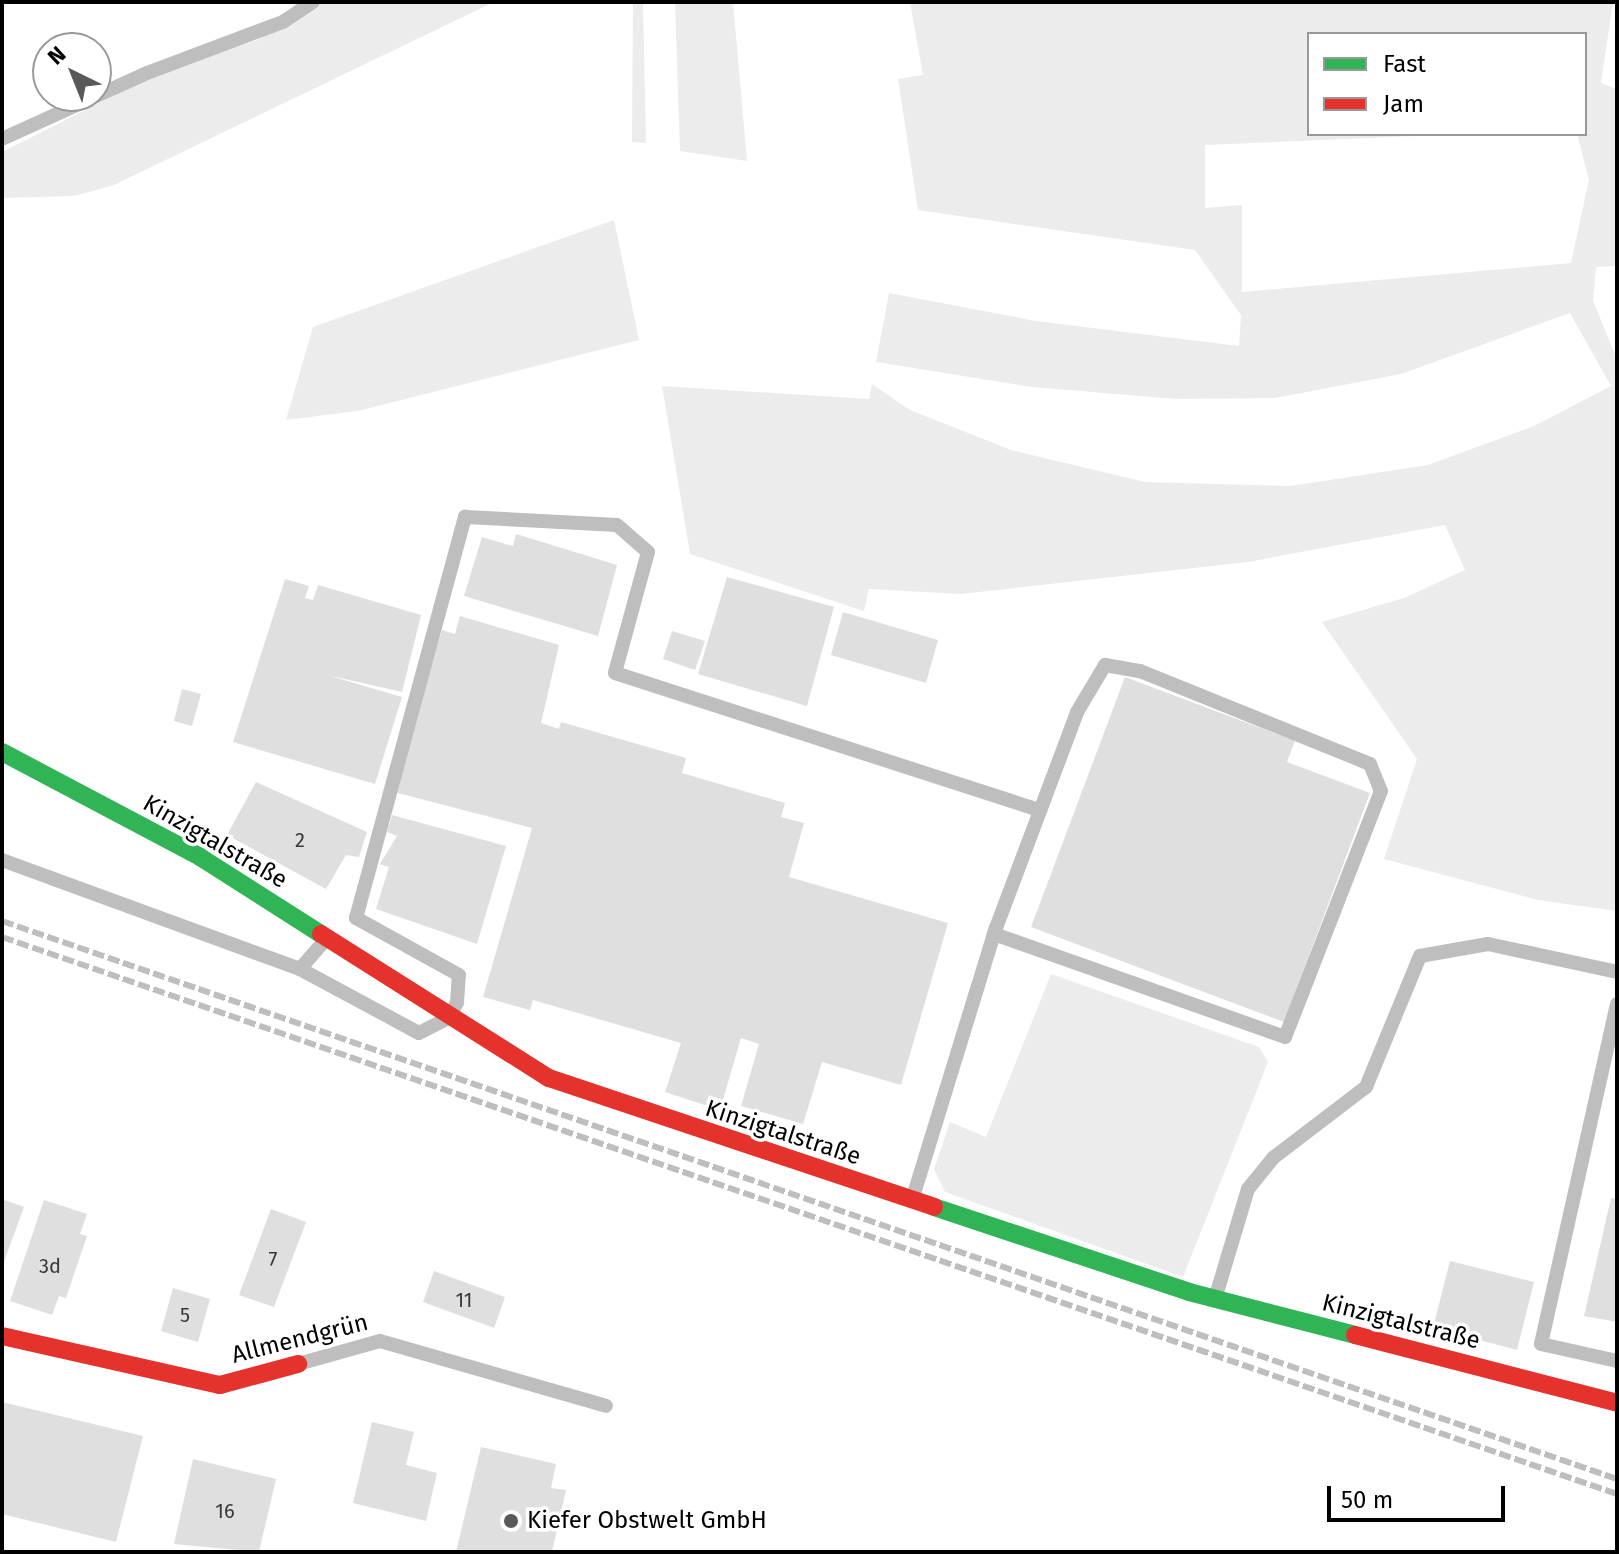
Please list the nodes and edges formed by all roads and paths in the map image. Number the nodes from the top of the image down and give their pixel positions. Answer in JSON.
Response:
{"nodes":[{"id":1,"x":313,"y":2,"type":"edge"},
{"id":2,"x":2,"y":139,"type":"edge"},
{"id":3,"x":2,"y":752,"type":"edge"},
{"id":4,"x":1040,"y":810,"type":"junction"},
{"id":5,"x":2,"y":860,"type":"edge"},
{"id":6,"x":994,"y":934,"type":"junction"},
{"id":7,"x":327,"y":937,"type":"junction"},
{"id":8,"x":300,"y":969,"type":"junction"},
{"id":9,"x":1617,"y":972,"type":"edge"},
{"id":10,"x":1617,"y":1004,"type":"edge"},
{"id":11,"x":449,"y":1018,"type":"junction"},
{"id":12,"x":911,"y":1201,"type":"junction"},
{"id":13,"x":1215,"y":1299,"type":"junction"},
{"id":14,"x":2,"y":1336,"type":"edge"},
{"id":15,"x":1617,"y":1361,"type":"edge"},
{"id":16,"x":298,"y":1364,"type":"joint"},
{"id":17,"x":1617,"y":1403,"type":"edge"},
{"id":18,"x":606,"y":1406,"type":"dead end"}],
"edges":[{"from":1,"to":2,"type":"lane"},
{"from":3,"to":7,"type":"main road","name":"Kinzigtalstraße"},
{"from":4,"to":6,"type":"lane"},
{"from":4,"to":6,"type":"lane"},
{"from":4,"to":11,"type":"lane"},
{"from":5,"to":8,"type":"lane"},
{"from":6,"to":12,"type":"lane"},
{"from":7,"to":8,"type":"lane"},
{"from":7,"to":11,"type":"main road","name":"Kinzigtalstraße"},
{"from":8,"to":11,"type":"lane"},
{"from":9,"to":13,"type":"lane"},
{"from":10,"to":15,"type":"lane"},
{"from":11,"to":12,"type":"main road","name":"Kinzigtalstraße"},
{"from":12,"to":13,"type":"main road","name":"Kinzigtalstraße"},
{"from":13,"to":17,"type":"main road","name":"Kinzigtalstraße"},
{"from":14,"to":16,"type":"main road","name":"Allmendgrün"},
{"from":16,"to":18,"type":"lane","name":"Allmendgrün"}]}
